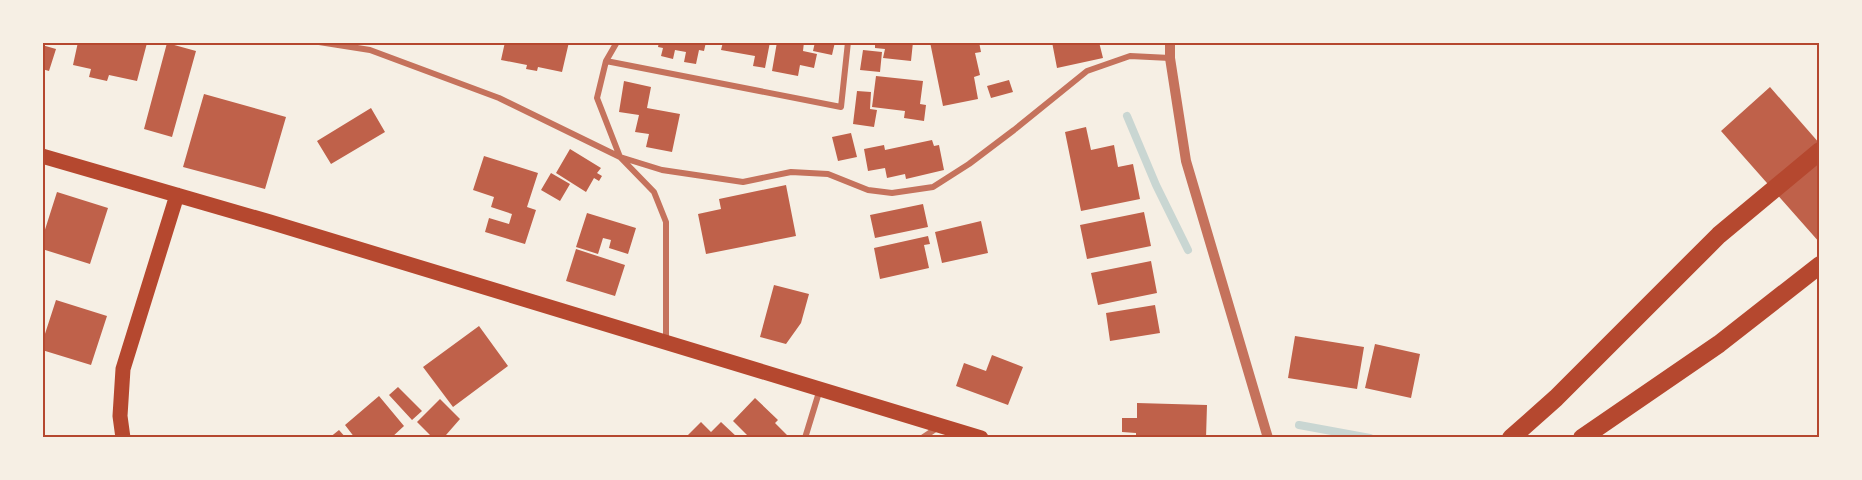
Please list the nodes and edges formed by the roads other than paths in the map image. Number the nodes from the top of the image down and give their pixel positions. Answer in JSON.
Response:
{"nodes":[{"id":1,"x":319,"y":42,"type":"edge"},
{"id":2,"x":617,"y":42,"type":"edge"},
{"id":3,"x":848,"y":42,"type":"edge"},
{"id":4,"x":1170,"y":42,"type":"edge"},
{"id":5,"x":1170,"y":58,"type":"junction"},
{"id":6,"x":606,"y":61,"type":"junction"},
{"id":7,"x":1820,"y":151,"type":"edge"},
{"id":8,"x":42,"y":156,"type":"edge"},
{"id":9,"x":620,"y":157,"type":"junction"},
{"id":10,"x":177,"y":195,"type":"junction"},
{"id":11,"x":1820,"y":265,"type":"edge"},
{"id":12,"x":666,"y":343,"type":"junction"},
{"id":13,"x":820,"y":389,"type":"junction"},
{"id":14,"x":940,"y":426,"type":"junction"},
{"id":15,"x":1584,"y":436,"type":"edge"},
{"id":16,"x":123,"y":438,"type":"edge"},
{"id":17,"x":805,"y":438,"type":"edge"},
{"id":18,"x":922,"y":438,"type":"edge"},
{"id":19,"x":981,"y":438,"type":"edge"},
{"id":20,"x":1268,"y":438,"type":"edge"},
{"id":21,"x":1511,"y":438,"type":"edge"}],
"edges":[{"from":1,"to":9,"type":"street"},
{"from":2,"to":6,"type":"street"},
{"from":3,"to":6,"type":"street"},
{"from":4,"to":5,"type":"street"},
{"from":5,"to":9,"type":"street"},
{"from":5,"to":20,"type":"street"},
{"from":6,"to":9,"type":"street"},
{"from":7,"to":21,"type":"highway"},
{"from":8,"to":10,"type":"main road"},
{"from":9,"to":12,"type":"street"},
{"from":10,"to":12,"type":"main road"},
{"from":10,"to":16,"type":"main road"},
{"from":11,"to":15,"type":"highway"},
{"from":12,"to":13,"type":"main road"},
{"from":13,"to":14,"type":"main road"},
{"from":13,"to":17,"type":"street"},
{"from":14,"to":18,"type":"street"},
{"from":14,"to":19,"type":"main road"}]}
